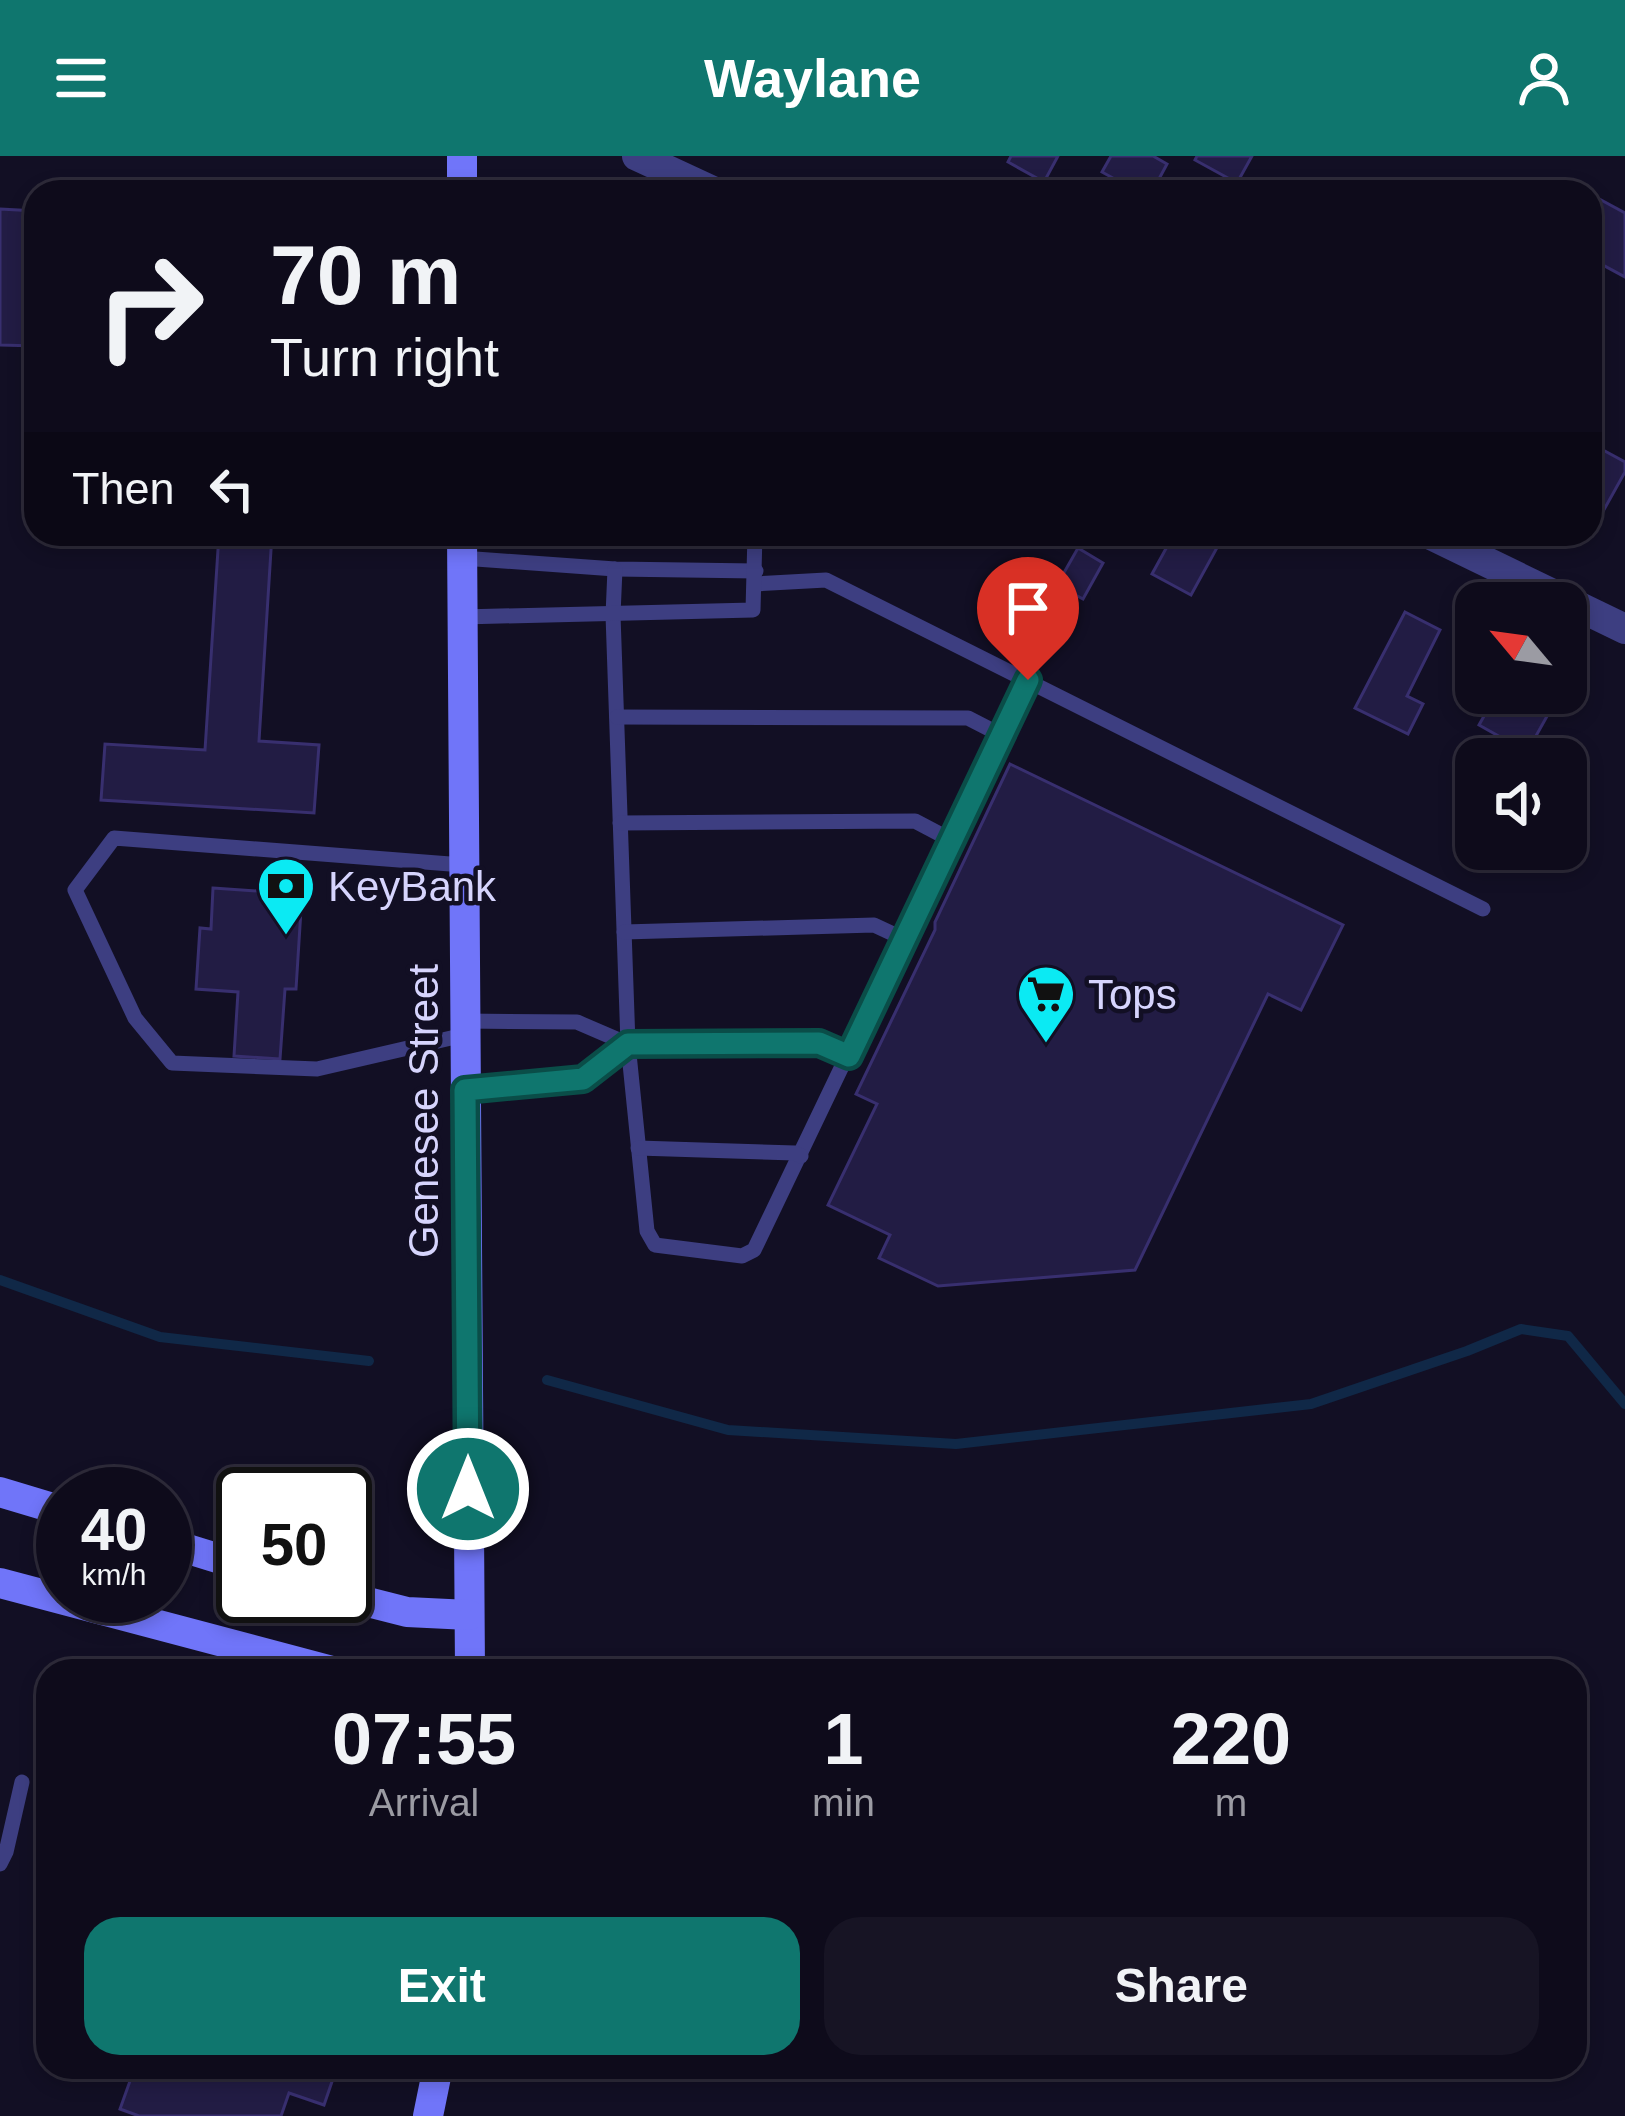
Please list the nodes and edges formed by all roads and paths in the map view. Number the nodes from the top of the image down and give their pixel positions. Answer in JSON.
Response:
{"nodes":[{"id":1,"x":637,"y":156,"type":"edge"},
{"id":2,"x":689,"y":180,"type":"edge"},
{"id":3,"x":462,"y":546,"type":"edge"},
{"id":4,"x":755,"y":546,"type":"edge"},
{"id":5,"x":1454,"y":546,"type":"edge"},
{"id":6,"x":615,"y":568,"type":"junction"},
{"id":7,"x":755,"y":578,"type":"junction"},
{"id":8,"x":613,"y":615,"type":"junction"},
{"id":9,"x":462,"y":616,"type":"junction"},
{"id":10,"x":1625,"y":629,"type":"edge"},
{"id":11,"x":1028,"y":680,"type":"junction"},
{"id":12,"x":617,"y":717,"type":"junction"},
{"id":13,"x":1001,"y":735,"type":"junction"},
{"id":14,"x":620,"y":824,"type":"junction"},
{"id":15,"x":951,"y":840,"type":"junction"},
{"id":16,"x":463,"y":865,"type":"junction"},
{"id":17,"x":1483,"y":909,"type":"dead end"},
{"id":18,"x":624,"y":932,"type":"junction"},
{"id":19,"x":904,"y":940,"type":"junction"},
{"id":20,"x":464,"y":1028,"type":"junction"},
{"id":21,"x":628,"y":1044,"type":"junction"},
{"id":22,"x":849,"y":1056,"type":"junction"},
{"id":23,"x":465,"y":1090,"type":"junction"},
{"id":24,"x":638,"y":1148,"type":"junction"},
{"id":25,"x":801,"y":1156,"type":"junction"},
{"id":26,"x":0,"y":1492,"type":"edge"},
{"id":27,"x":36,"y":1503,"type":"edge"},
{"id":28,"x":0,"y":1583,"type":"edge"},
{"id":29,"x":372,"y":1603,"type":"edge"},
{"id":30,"x":469,"y":1615,"type":"junction"},
{"id":31,"x":287,"y":1659,"type":"edge"},
{"id":32,"x":470,"y":1659,"type":"edge"},
{"id":33,"x":22,"y":1782,"type":"dead end"},
{"id":34,"x":0,"y":1864,"type":"edge"},
{"id":35,"x":436,"y":2079,"type":"edge"},
{"id":36,"x":428,"y":2116,"type":"edge"}],
"edges":[{"from":1,"to":2,"type":"street"},
{"from":3,"to":6,"type":"lane"},
{"from":3,"to":9,"type":"main road","name":"Genesee Street"},
{"from":4,"to":7,"type":"lane"},
{"from":5,"to":10,"type":"street"},
{"from":6,"to":7,"type":"lane"},
{"from":6,"to":8,"type":"lane"},
{"from":7,"to":8,"type":"lane"},
{"from":7,"to":11,"type":"lane"},
{"from":8,"to":9,"type":"lane"},
{"from":8,"to":12,"type":"lane"},
{"from":9,"to":16,"type":"main road","name":"Genesee Street"},
{"from":11,"to":13,"type":"lane"},
{"from":11,"to":17,"type":"lane"},
{"from":12,"to":13,"type":"lane"},
{"from":12,"to":14,"type":"lane"},
{"from":13,"to":15,"type":"lane"},
{"from":14,"to":15,"type":"lane"},
{"from":14,"to":18,"type":"lane"},
{"from":15,"to":19,"type":"lane"},
{"from":16,"to":20,"type":"main road","name":"Genesee Street"},
{"from":16,"to":20,"type":"lane"},
{"from":18,"to":19,"type":"lane"},
{"from":18,"to":21,"type":"lane"},
{"from":19,"to":22,"type":"lane"},
{"from":20,"to":21,"type":"lane"},
{"from":20,"to":23,"type":"main road","name":"Genesee Street"},
{"from":21,"to":22,"type":"lane"},
{"from":21,"to":23,"type":"lane"},
{"from":21,"to":24,"type":"lane"},
{"from":22,"to":25,"type":"lane"},
{"from":23,"to":30,"type":"main road","name":"Genesee Street"},
{"from":24,"to":25,"type":"lane"},
{"from":24,"to":25,"type":"lane"},
{"from":26,"to":27,"type":"main road"},
{"from":28,"to":31,"type":"main road"},
{"from":29,"to":30,"type":"main road"},
{"from":30,"to":32,"type":"main road","name":"Genesee Street"},
{"from":33,"to":34,"type":"lane"},
{"from":35,"to":36,"type":"main road"}]}
